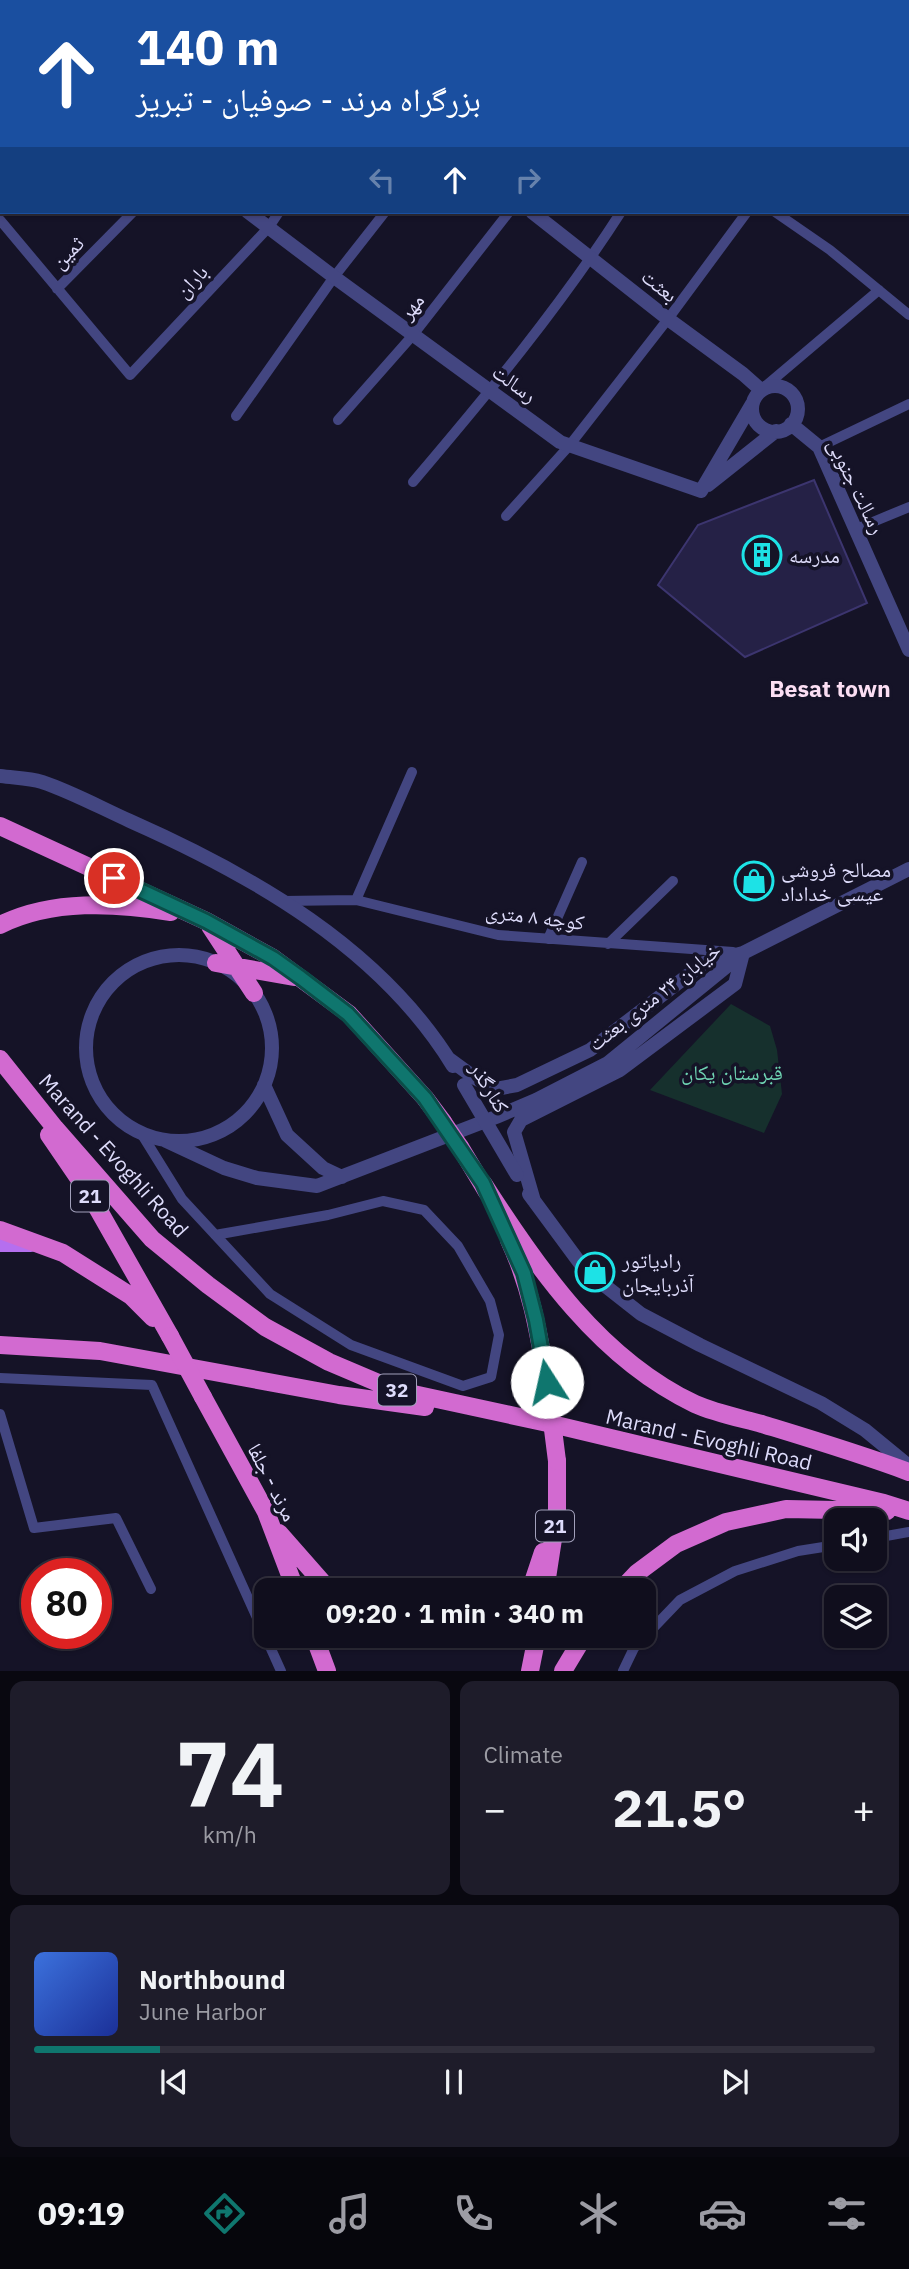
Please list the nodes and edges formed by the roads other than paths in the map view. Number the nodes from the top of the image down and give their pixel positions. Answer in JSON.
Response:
{"nodes":[{"id":1,"x":131,"y":214,"type":"edge"},
{"id":2,"x":251,"y":214,"type":"edge"},
{"id":3,"x":278,"y":214,"type":"edge"},
{"id":4,"x":383,"y":214,"type":"edge"},
{"id":5,"x":507,"y":214,"type":"edge"},
{"id":6,"x":535,"y":214,"type":"edge"},
{"id":7,"x":620,"y":214,"type":"edge"},
{"id":8,"x":746,"y":214,"type":"edge"},
{"id":9,"x":778,"y":214,"type":"edge"},
{"id":10,"x":0,"y":220,"type":"edge"},
{"id":11,"x":269,"y":227,"type":"junction"},
{"id":12,"x":592,"y":257,"type":"junction"},
{"id":13,"x":334,"y":277,"type":"junction"},
{"id":14,"x":57,"y":289,"type":"junction"},
{"id":15,"x":879,"y":290,"type":"junction"},
{"id":16,"x":909,"y":315,"type":"edge"},
{"id":17,"x":668,"y":319,"type":"junction"},
{"id":18,"x":413,"y":335,"type":"junction"},
{"id":19,"x":761,"y":390,"type":"junction"},
{"id":20,"x":490,"y":392,"type":"junction"},
{"id":21,"x":752,"y":404,"type":"junction"},
{"id":22,"x":909,"y":404,"type":"edge"},
{"id":23,"x":236,"y":416,"type":"dead end"},
{"id":24,"x":338,"y":420,"type":"dead end"},
{"id":25,"x":791,"y":424,"type":"junction"},
{"id":26,"x":776,"y":431,"type":"junction"},
{"id":27,"x":569,"y":446,"type":"junction"},
{"id":28,"x":819,"y":447,"type":"junction"},
{"id":29,"x":414,"y":482,"type":"dead end"},
{"id":30,"x":701,"y":491,"type":"junction"},
{"id":31,"x":909,"y":507,"type":"edge"},
{"id":32,"x":506,"y":516,"type":"dead end"},
{"id":33,"x":856,"y":530,"type":"junction"},
{"id":34,"x":904,"y":623,"type":"edge"},
{"id":35,"x":909,"y":650,"type":"edge"},
{"id":36,"x":412,"y":772,"type":"dead end"},
{"id":37,"x":0,"y":776,"type":"edge"},
{"id":38,"x":0,"y":825,"type":"edge"},
{"id":39,"x":909,"y":861,"type":"edge"},
{"id":40,"x":582,"y":862,"type":"dead end"},
{"id":41,"x":909,"y":871,"type":"edge"},
{"id":42,"x":892,"y":877,"type":"junction"},
{"id":43,"x":673,"y":881,"type":"dead end"},
{"id":44,"x":356,"y":900,"type":"junction"},
{"id":45,"x":283,"y":901,"type":"junction"},
{"id":46,"x":206,"y":921,"type":"junction"},
{"id":47,"x":0,"y":925,"type":"edge"},
{"id":48,"x":548,"y":939,"type":"junction"},
{"id":49,"x":608,"y":944,"type":"junction"},
{"id":50,"x":743,"y":953,"type":"junction"},
{"id":51,"x":216,"y":963,"type":"junction"},
{"id":52,"x":237,"y":967,"type":"junction"},
{"id":53,"x":301,"y":978,"type":"junction"},
{"id":54,"x":254,"y":993,"type":"junction"},
{"id":55,"x":449,"y":1059,"type":"junction"},
{"id":56,"x":0,"y":1061,"type":"edge"},
{"id":57,"x":264,"y":1085,"type":"junction"},
{"id":58,"x":141,"y":1133,"type":"junction"},
{"id":59,"x":164,"y":1140,"type":"junction"},
{"id":60,"x":342,"y":1177,"type":"junction"},
{"id":61,"x":483,"y":1183,"type":"junction"},
{"id":62,"x":534,"y":1201,"type":"junction"},
{"id":63,"x":0,"y":1230,"type":"edge"},
{"id":64,"x":215,"y":1235,"type":"junction"},
{"id":65,"x":0,"y":1242,"type":"edge"},
{"id":66,"x":32,"y":1243,"type":"junction"},
{"id":67,"x":170,"y":1336,"type":"junction"},
{"id":68,"x":0,"y":1345,"type":"edge"},
{"id":69,"x":0,"y":1378,"type":"edge"},
{"id":70,"x":0,"y":1414,"type":"edge"},
{"id":71,"x":551,"y":1424,"type":"junction"},
{"id":72,"x":909,"y":1466,"type":"edge"},
{"id":73,"x":909,"y":1472,"type":"edge"},
{"id":74,"x":909,"y":1511,"type":"edge"},
{"id":75,"x":556,"y":1513,"type":"junction"},
{"id":76,"x":270,"y":1522,"type":"junction"},
{"id":77,"x":909,"y":1532,"type":"edge"},
{"id":78,"x":887,"y":1536,"type":"edge"},
{"id":79,"x":824,"y":1547,"type":"edge"},
{"id":80,"x":291,"y":1578,"type":"edge"},
{"id":81,"x":319,"y":1578,"type":"edge"},
{"id":82,"x":534,"y":1578,"type":"edge"},
{"id":83,"x":547,"y":1578,"type":"edge"},
{"id":84,"x":632,"y":1578,"type":"edge"},
{"id":85,"x":151,"y":1589,"type":"dead end"},
{"id":86,"x":318,"y":1648,"type":"edge"},
{"id":87,"x":535,"y":1648,"type":"edge"},
{"id":88,"x":577,"y":1648,"type":"edge"},
{"id":89,"x":281,"y":1671,"type":"edge"},
{"id":90,"x":327,"y":1671,"type":"edge"},
{"id":91,"x":530,"y":1671,"type":"edge"},
{"id":92,"x":563,"y":1671,"type":"edge"},
{"id":93,"x":623,"y":1671,"type":"edge"}],
"edges":[{"from":1,"to":14,"type":"street","name":"ثمین"},
{"from":2,"to":11,"type":"street","name":"رسالت"},
{"from":3,"to":11,"type":"street","name":"باران"},
{"from":4,"to":13,"type":"street"},
{"from":5,"to":18,"type":"street","name":"مهر"},
{"from":6,"to":12,"type":"street","name":"بعثت"},
{"from":7,"to":12,"type":"street"},
{"from":8,"to":17,"type":"street"},
{"from":9,"to":15,"type":"street"},
{"from":10,"to":14,"type":"street"},
{"from":11,"to":13,"type":"street","name":"رسالت"},
{"from":11,"to":14,"type":"street","name":"باران"},
{"from":12,"to":17,"type":"street","name":"بعثت"},
{"from":12,"to":20,"type":"street"},
{"from":13,"to":18,"type":"street","name":"رسالت"},
{"from":13,"to":23,"type":"street"},
{"from":15,"to":16,"type":"street"},
{"from":15,"to":19,"type":"street"},
{"from":17,"to":19,"type":"street","name":"بعثت"},
{"from":17,"to":27,"type":"street"},
{"from":18,"to":20,"type":"street","name":"رسالت"},
{"from":18,"to":24,"type":"street","name":"مهر"},
{"from":19,"to":21,"type":"street"},
{"from":19,"to":25,"type":"street"},
{"from":20,"to":27,"type":"street","name":"رسالت"},
{"from":20,"to":29,"type":"street"},
{"from":21,"to":26,"type":"street"},
{"from":21,"to":30,"type":"street"},
{"from":22,"to":28,"type":"street"},
{"from":25,"to":26,"type":"street"},
{"from":25,"to":28,"type":"street","name":"رسالت جنوبی"},
{"from":26,"to":30,"type":"street"},
{"from":27,"to":30,"type":"street","name":"رسالت"},
{"from":27,"to":32,"type":"street"},
{"from":28,"to":33,"type":"street","name":"رسالت جنوبی"},
{"from":31,"to":33,"type":"street"},
{"from":33,"to":34,"type":"street","name":"رسالت جنوبی"},
{"from":34,"to":35,"type":"street","name":"رسالت جنوبی"},
{"from":36,"to":44,"type":"street"},
{"from":37,"to":45,"type":"street","name":"کنارگذر"},
{"from":38,"to":46,"type":"highway","number":"21"},
{"from":39,"to":42,"type":"street"},
{"from":40,"to":48,"type":"street"},
{"from":41,"to":42,"type":"street","name":"خیابان ۲۴ متری بعثت"},
{"from":42,"to":50,"type":"street","name":"خیابان ۲۴ متری بعثت"},
{"from":43,"to":49,"type":"street"},
{"from":44,"to":45,"type":"street","name":"کوچه ۸ متری"},
{"from":44,"to":48,"type":"street","name":"کوچه ۸ متری"},
{"from":45,"to":55,"type":"street","name":"کنارگذر"},
{"from":46,"to":47,"type":"highway"},
{"from":46,"to":52,"type":"highway"},
{"from":46,"to":53,"type":"highway","number":"21"},
{"from":48,"to":49,"type":"street","name":"کوچه ۸ متری"},
{"from":49,"to":50,"type":"street","name":"کوچه ۸ متری"},
{"from":50,"to":55,"type":"street"},
{"from":50,"to":60,"type":"street","name":"خیابان ۲۴ متری بعثت"},
{"from":50,"to":62,"type":"street"},
{"from":51,"to":52,"type":"highway"},
{"from":51,"to":54,"type":"street"},
{"from":51,"to":58,"type":"street"},
{"from":52,"to":53,"type":"highway"},
{"from":52,"to":54,"type":"highway"},
{"from":53,"to":61,"type":"highway","number":"21","bridge":true},
{"from":54,"to":57,"type":"street"},
{"from":55,"to":62,"type":"street","name":"کنارگذر","bridge":true},
{"from":56,"to":67,"type":"highway","number":"21"},
{"from":56,"to":71,"type":"highway","name":"Marand - Evoghli Road","number":"32"},
{"from":57,"to":59,"type":"street"},
{"from":57,"to":60,"type":"street"},
{"from":58,"to":59,"type":"street"},
{"from":58,"to":64,"type":"street"},
{"from":59,"to":60,"type":"street","name":"خیابان ۲۴ متری بعثت"},
{"from":61,"to":73,"type":"highway","name":"Marand - Evoghli Road"},
{"from":61,"to":75,"type":"highway","number":"21","bridge":true},
{"from":62,"to":72,"type":"street","name":"کنارگذر"},
{"from":63,"to":66,"type":"highway"},
{"from":64,"to":64,"type":"street"},
{"from":65,"to":66,"type":"main road"},
{"from":66,"to":67,"type":"highway"},
{"from":67,"to":76,"type":"highway","name":"مرند - جلفا","number":"21","bridge":true},
{"from":68,"to":71,"type":"highway"},
{"from":69,"to":89,"type":"street"},
{"from":70,"to":85,"type":"street"},
{"from":71,"to":74,"type":"highway","name":"Marand - Evoghli Road","number":"32"},
{"from":74,"to":84,"type":"highway"},
{"from":75,"to":82,"type":"highway"},
{"from":75,"to":83,"type":"highway","number":"21"},
{"from":76,"to":80,"type":"highway","name":"مرند - جلفا","number":"21"},
{"from":76,"to":81,"type":"highway"},
{"from":77,"to":78,"type":"street"},
{"from":79,"to":93,"type":"street"},
{"from":86,"to":90,"type":"highway"},
{"from":87,"to":91,"type":"highway"},
{"from":88,"to":92,"type":"highway"}]}
